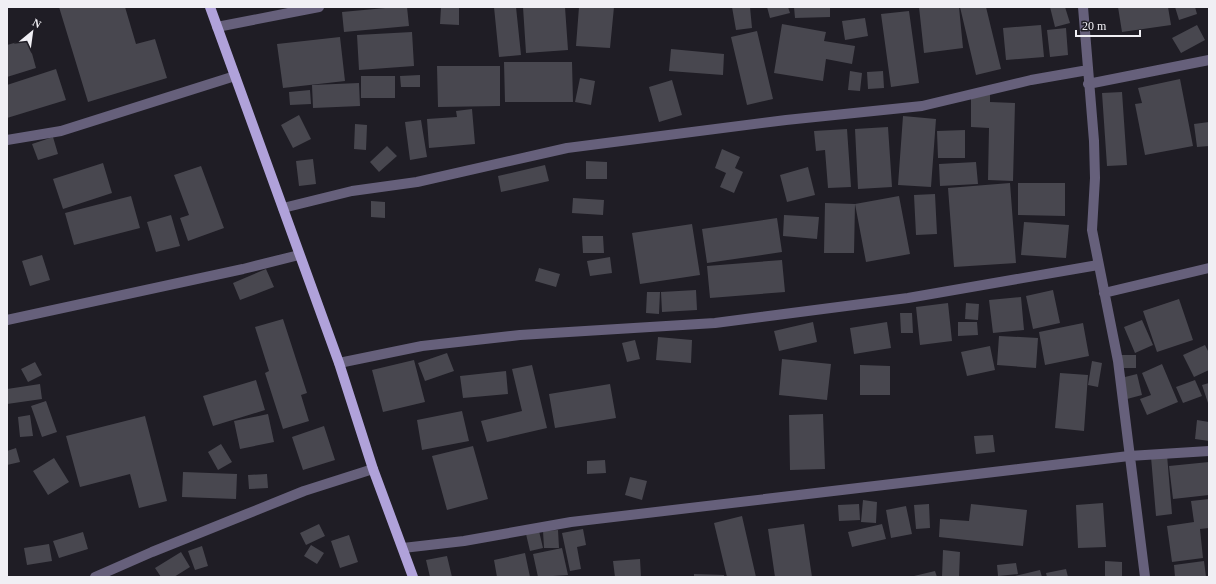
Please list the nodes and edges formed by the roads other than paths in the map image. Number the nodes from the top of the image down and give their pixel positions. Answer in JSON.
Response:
{"nodes":[{"id":1,"x":210,"y":7,"type":"edge"},
{"id":2,"x":319,"y":7,"type":"edge"},
{"id":3,"x":1083,"y":7,"type":"edge"},
{"id":4,"x":217,"y":27,"type":"junction"},
{"id":5,"x":1209,"y":60,"type":"edge"},
{"id":6,"x":1088,"y":70,"type":"junction"},
{"id":7,"x":235,"y":76,"type":"junction"},
{"id":8,"x":1088,"y":84,"type":"junction"},
{"id":9,"x":7,"y":140,"type":"edge"},
{"id":10,"x":283,"y":208,"type":"junction"},
{"id":11,"x":299,"y":255,"type":"junction"},
{"id":12,"x":1098,"y":265,"type":"junction"},
{"id":13,"x":1209,"y":268,"type":"edge"},
{"id":14,"x":1104,"y":292,"type":"junction"},
{"id":15,"x":7,"y":320,"type":"edge"},
{"id":16,"x":339,"y":363,"type":"junction"},
{"id":17,"x":1209,"y":451,"type":"edge"},
{"id":18,"x":1129,"y":456,"type":"junction"},
{"id":19,"x":373,"y":469,"type":"junction"},
{"id":20,"x":403,"y":548,"type":"junction"},
{"id":21,"x":95,"y":577,"type":"edge"},
{"id":22,"x":413,"y":577,"type":"edge"},
{"id":23,"x":1145,"y":577,"type":"edge"}],
"edges":[{"from":1,"to":4,"type":"main road"},
{"from":2,"to":4,"type":"street"},
{"from":3,"to":6,"type":"street"},
{"from":4,"to":7,"type":"main road"},
{"from":5,"to":8,"type":"street"},
{"from":6,"to":8,"type":"street"},
{"from":6,"to":10,"type":"street"},
{"from":7,"to":9,"type":"street"},
{"from":7,"to":10,"type":"main road"},
{"from":8,"to":12,"type":"street"},
{"from":10,"to":11,"type":"main road"},
{"from":11,"to":15,"type":"street"},
{"from":11,"to":16,"type":"main road"},
{"from":12,"to":14,"type":"street"},
{"from":12,"to":16,"type":"street"},
{"from":13,"to":14,"type":"street"},
{"from":14,"to":18,"type":"street"},
{"from":16,"to":19,"type":"main road"},
{"from":17,"to":18,"type":"street"},
{"from":18,"to":20,"type":"street"},
{"from":18,"to":23,"type":"street"},
{"from":19,"to":20,"type":"main road"},
{"from":19,"to":21,"type":"street"},
{"from":20,"to":22,"type":"main road"}]}
